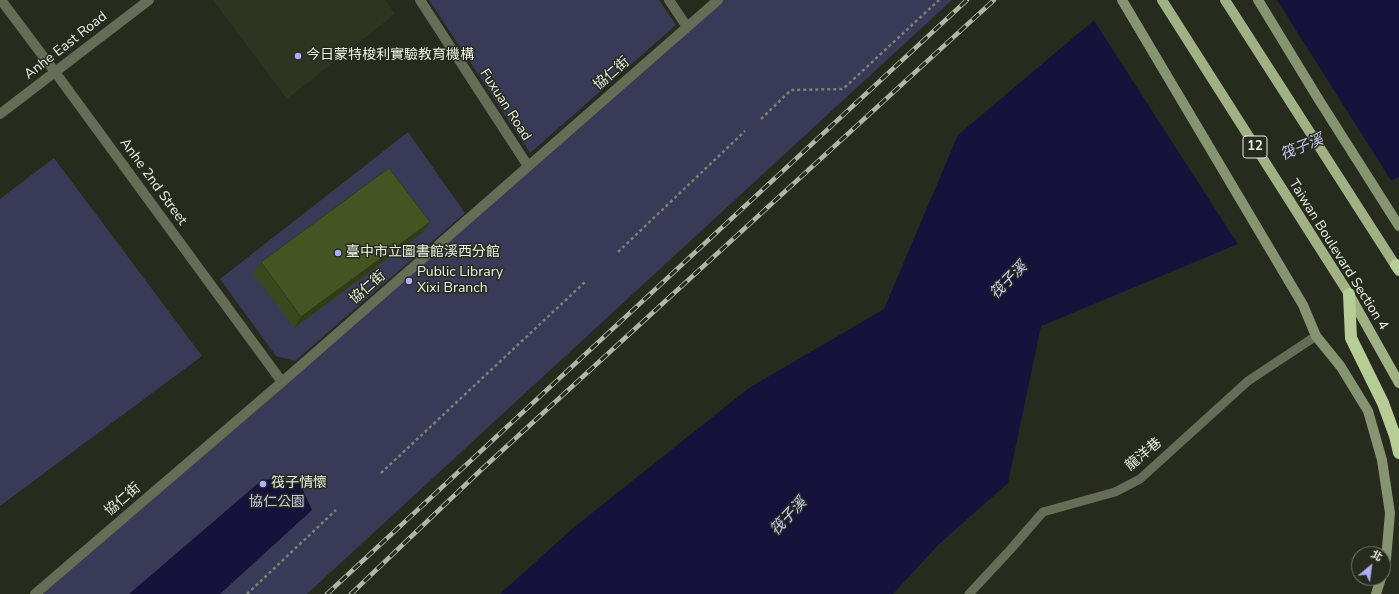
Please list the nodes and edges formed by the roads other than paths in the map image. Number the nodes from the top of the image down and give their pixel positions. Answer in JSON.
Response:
{"nodes":[{"id":1,"x":1,"y":0,"type":"edge"},
{"id":2,"x":149,"y":0,"type":"edge"},
{"id":3,"x":420,"y":0,"type":"edge"},
{"id":4,"x":669,"y":0,"type":"edge"},
{"id":5,"x":718,"y":0,"type":"edge"},
{"id":6,"x":1122,"y":0,"type":"edge"},
{"id":7,"x":1162,"y":0,"type":"edge"},
{"id":8,"x":1226,"y":0,"type":"edge"},
{"id":9,"x":1258,"y":0,"type":"edge"},
{"id":10,"x":688,"y":27,"type":"junction"},
{"id":11,"x":55,"y":72,"type":"junction"},
{"id":12,"x":0,"y":114,"type":"edge"},
{"id":13,"x":528,"y":166,"type":"junction"},
{"id":14,"x":1399,"y":226,"type":"edge"},
{"id":15,"x":1398,"y":267,"type":"edge"},
{"id":16,"x":1349,"y":294,"type":"junction"},
{"id":17,"x":1316,"y":336,"type":"junction"},
{"id":18,"x":282,"y":382,"type":"junction"},
{"id":19,"x":1399,"y":383,"type":"edge"},
{"id":20,"x":1399,"y":453,"type":"edge"},
{"id":21,"x":1387,"y":546,"type":"edge"},
{"id":22,"x":35,"y":594,"type":"edge"},
{"id":23,"x":969,"y":594,"type":"edge"}],
"edges":[{"from":1,"to":11,"type":"street","name":"Anhe 2nd Street"},
{"from":2,"to":11,"type":"street","name":"Anhe East Road"},
{"from":3,"to":13,"type":"street","name":"Fuxuan Road"},
{"from":4,"to":10,"type":"street"},
{"from":5,"to":10,"type":"street","name":"協仁街"},
{"from":6,"to":17,"type":"street"},
{"from":7,"to":16,"type":"main road","name":"Taiwan Boulevard Section 4","number":"12"},
{"from":8,"to":15,"type":"main road"},
{"from":9,"to":14,"type":"street"},
{"from":10,"to":13,"type":"street","name":"協仁街"},
{"from":11,"to":12,"type":"street","name":"Anhe East Road"},
{"from":11,"to":18,"type":"street","name":"Anhe 2nd Street"},
{"from":13,"to":18,"type":"street","name":"協仁街"},
{"from":16,"to":19,"type":"main road","name":"Taiwan Boulevard Section 4","number":"12"},
{"from":16,"to":20,"type":"highway"},
{"from":17,"to":21,"type":"street"},
{"from":17,"to":23,"type":"lane","name":"龍洋巷"},
{"from":18,"to":22,"type":"street","name":"協仁街"}]}
